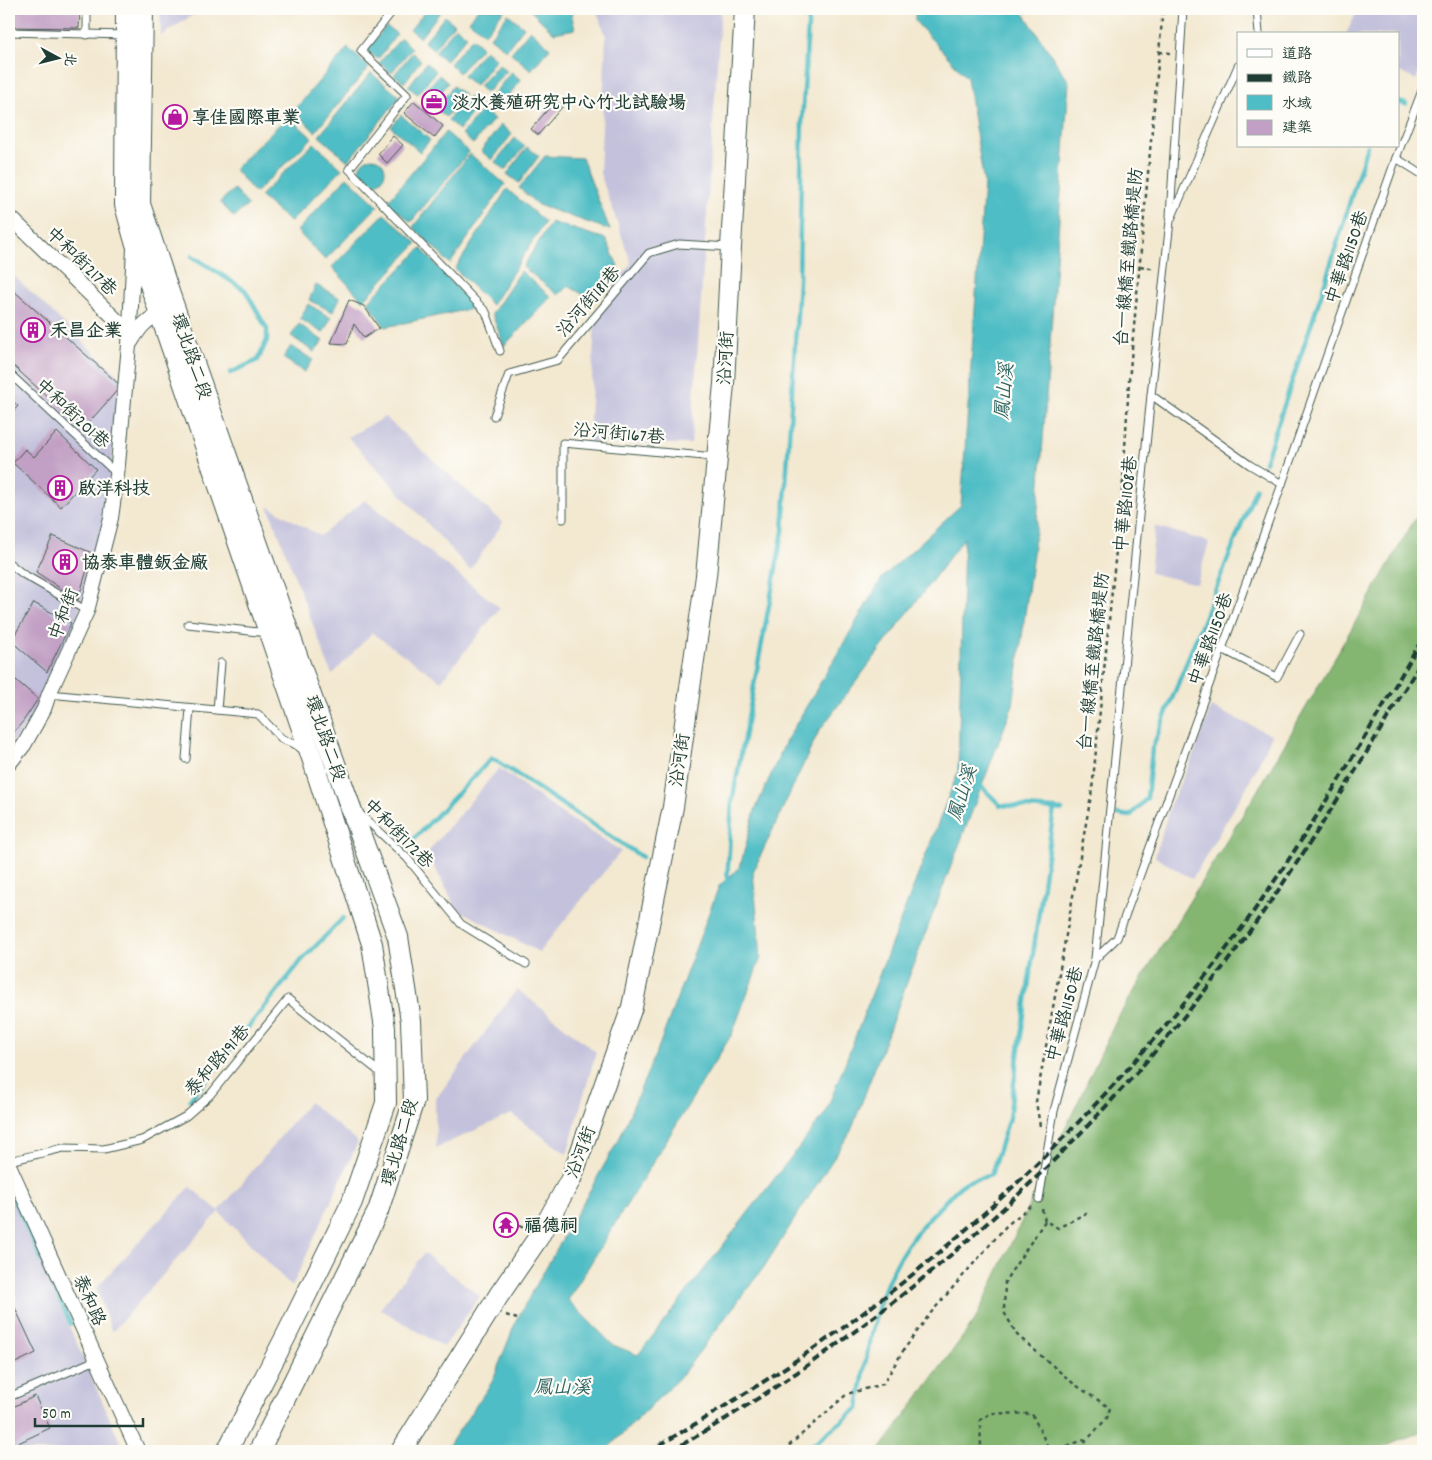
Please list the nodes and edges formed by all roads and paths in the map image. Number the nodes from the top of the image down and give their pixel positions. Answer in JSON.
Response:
{"nodes":[{"id":1,"x":87,"y":9,"type":"edge"},
{"id":2,"x":126,"y":9,"type":"edge"},
{"id":3,"x":143,"y":9,"type":"edge"},
{"id":4,"x":394,"y":9,"type":"edge"},
{"id":5,"x":746,"y":9,"type":"edge"},
{"id":6,"x":1163,"y":9,"type":"edge"},
{"id":7,"x":1183,"y":9,"type":"edge"},
{"id":8,"x":1257,"y":9,"type":"edge"},
{"id":9,"x":9,"y":32,"type":"edge"},
{"id":10,"x":1259,"y":32,"type":"edge"},
{"id":11,"x":86,"y":35,"type":"junction"},
{"id":12,"x":126,"y":35,"type":"junction"},
{"id":13,"x":1237,"y":68,"type":"edge"},
{"id":14,"x":1423,"y":91,"type":"edge"},
{"id":15,"x":1396,"y":158,"type":"junction"},
{"id":16,"x":1423,"y":175,"type":"edge"},
{"id":17,"x":9,"y":216,"type":"edge"},
{"id":18,"x":1170,"y":221,"type":"junction"},
{"id":19,"x":134,"y":238,"type":"junction"},
{"id":20,"x":731,"y":247,"type":"junction"},
{"id":21,"x":1140,"y":266,"type":"junction"},
{"id":22,"x":1164,"y":270,"type":"junction"},
{"id":23,"x":161,"y":292,"type":"junction"},
{"id":24,"x":132,"y":298,"type":"junction"},
{"id":25,"x":160,"y":314,"type":"junction"},
{"id":26,"x":130,"y":339,"type":"junction"},
{"id":27,"x":500,"y":351,"type":"dead end"},
{"id":28,"x":9,"y":373,"type":"edge"},
{"id":29,"x":1151,"y":395,"type":"junction"},
{"id":30,"x":494,"y":416,"type":"dead end"},
{"id":31,"x":718,"y":457,"type":"junction"},
{"id":32,"x":117,"y":475,"type":"junction"},
{"id":33,"x":1282,"y":484,"type":"junction"},
{"id":34,"x":563,"y":519,"type":"dead end"},
{"id":35,"x":9,"y":563,"type":"edge"},
{"id":36,"x":87,"y":611,"type":"junction"},
{"id":37,"x":188,"y":624,"type":"dead end"},
{"id":38,"x":269,"y":633,"type":"junction"},
{"id":39,"x":1300,"y":634,"type":"dead end"},
{"id":40,"x":1222,"y":649,"type":"junction"},
{"id":41,"x":221,"y":663,"type":"dead end"},
{"id":42,"x":50,"y":694,"type":"junction"},
{"id":43,"x":190,"y":708,"type":"junction"},
{"id":44,"x":217,"y":710,"type":"junction"},
{"id":45,"x":186,"y":759,"type":"dead end"},
{"id":46,"x":9,"y":764,"type":"edge"},
{"id":47,"x":318,"y":766,"type":"junction"},
{"id":48,"x":343,"y":796,"type":"junction"},
{"id":49,"x":1095,"y":959,"type":"junction"},
{"id":50,"x":526,"y":964,"type":"dead end"},
{"id":51,"x":385,"y":1078,"type":"junction"},
{"id":52,"x":1041,"y":1132,"type":"dead end"},
{"id":53,"x":9,"y":1160,"type":"edge"},
{"id":54,"x":9,"y":1165,"type":"edge"},
{"id":55,"x":1039,"y":1199,"type":"junction"},
{"id":56,"x":1090,"y":1211,"type":"dead end"},
{"id":57,"x":506,"y":1216,"type":"dead end"},
{"id":58,"x":1045,"y":1222,"type":"junction"},
{"id":59,"x":538,"y":1238,"type":"junction"},
{"id":60,"x":96,"y":1360,"type":"junction"},
{"id":61,"x":9,"y":1397,"type":"edge"},
{"id":62,"x":1089,"y":1438,"type":"junction"},
{"id":63,"x":138,"y":1451,"type":"edge"},
{"id":64,"x":227,"y":1451,"type":"edge"},
{"id":65,"x":259,"y":1451,"type":"edge"},
{"id":66,"x":401,"y":1451,"type":"edge"},
{"id":67,"x":783,"y":1451,"type":"edge"},
{"id":68,"x":986,"y":1451,"type":"edge"},
{"id":69,"x":1051,"y":1451,"type":"edge"},
{"id":70,"x":1077,"y":1451,"type":"edge"}],
"edges":[{"from":1,"to":11,"type":"lane"},
{"from":2,"to":12,"type":"street","name":"環北路二段"},
{"from":3,"to":23,"type":"street","name":"環北路二段"},
{"from":4,"to":27,"type":"lane"},
{"from":5,"to":20,"type":"street","name":"沿河街"},
{"from":6,"to":21,"type":"path","name":"台一線橋至鐵路橋堤防"},
{"from":7,"to":18,"type":"lane"},
{"from":8,"to":10,"type":"lane"},
{"from":9,"to":11,"type":"lane"},
{"from":11,"to":12,"type":"lane"},
{"from":12,"to":19,"type":"street","name":"環北路二段"},
{"from":13,"to":18,"type":"lane","name":"中華路1108巷"},
{"from":14,"to":15,"type":"lane","name":"中華路1150巷"},
{"from":15,"to":16,"type":"lane"},
{"from":15,"to":33,"type":"lane","name":"中華路1150巷"},
{"from":17,"to":26,"type":"street","name":"中和街217巷"},
{"from":18,"to":22,"type":"lane","name":"中華路1108巷"},
{"from":19,"to":23,"type":"street","name":"環北路二段"},
{"from":19,"to":24,"type":"street","name":"中和街"},
{"from":20,"to":30,"type":"lane","name":"沿河街181巷"},
{"from":20,"to":31,"type":"street","name":"沿河街"},
{"from":21,"to":22,"type":"path"},
{"from":21,"to":52,"type":"path","name":"台一線橋至鐵路橋堤防"},
{"from":22,"to":29,"type":"lane","name":"中華路1108巷"},
{"from":23,"to":24,"type":"street"},
{"from":23,"to":25,"type":"street","name":"環北路二段"},
{"from":23,"to":48,"type":"street","name":"環北路二段"},
{"from":24,"to":26,"type":"street","name":"中和街"},
{"from":25,"to":26,"type":"street","name":"中和街"},
{"from":25,"to":38,"type":"street","name":"環北路二段"},
{"from":26,"to":32,"type":"street","name":"中和街"},
{"from":28,"to":32,"type":"lane","name":"中和街201巷"},
{"from":29,"to":33,"type":"lane"},
{"from":29,"to":49,"type":"lane","name":"中華路1108巷"},
{"from":31,"to":34,"type":"lane","name":"沿河街167巷"},
{"from":31,"to":59,"type":"street","name":"沿河街"},
{"from":32,"to":36,"type":"street","name":"中和街"},
{"from":33,"to":40,"type":"lane","name":"中華路1150巷"},
{"from":35,"to":36,"type":"lane"},
{"from":36,"to":42,"type":"street","name":"中和街"},
{"from":37,"to":38,"type":"lane"},
{"from":38,"to":47,"type":"street","name":"環北路二段"},
{"from":39,"to":40,"type":"lane"},
{"from":40,"to":49,"type":"lane","name":"中華路1150巷"},
{"from":41,"to":44,"type":"lane"},
{"from":42,"to":43,"type":"lane"},
{"from":42,"to":46,"type":"street","name":"中和街"},
{"from":43,"to":44,"type":"lane"},
{"from":43,"to":45,"type":"lane"},
{"from":44,"to":47,"type":"lane"},
{"from":47,"to":51,"type":"street","name":"環北路二段"},
{"from":48,"to":50,"type":"lane","name":"中和街172巷"},
{"from":48,"to":65,"type":"street","name":"環北路二段"},
{"from":49,"to":55,"type":"lane","name":"中華路1150巷"},
{"from":51,"to":53,"type":"lane","name":"泰和路191巷"},
{"from":51,"to":64,"type":"street","name":"環北路二段"},
{"from":54,"to":60,"type":"street","name":"泰和路"},
{"from":55,"to":58,"type":"path"},
{"from":55,"to":67,"type":"path"},
{"from":56,"to":58,"type":"path"},
{"from":57,"to":59,"type":"path"},
{"from":58,"to":62,"type":"path"},
{"from":59,"to":66,"type":"street","name":"沿河街"},
{"from":60,"to":61,"type":"lane"},
{"from":60,"to":63,"type":"street","name":"泰和路"},
{"from":62,"to":69,"type":"path"},
{"from":62,"to":70,"type":"path"},
{"from":68,"to":69,"type":"path"}]}
